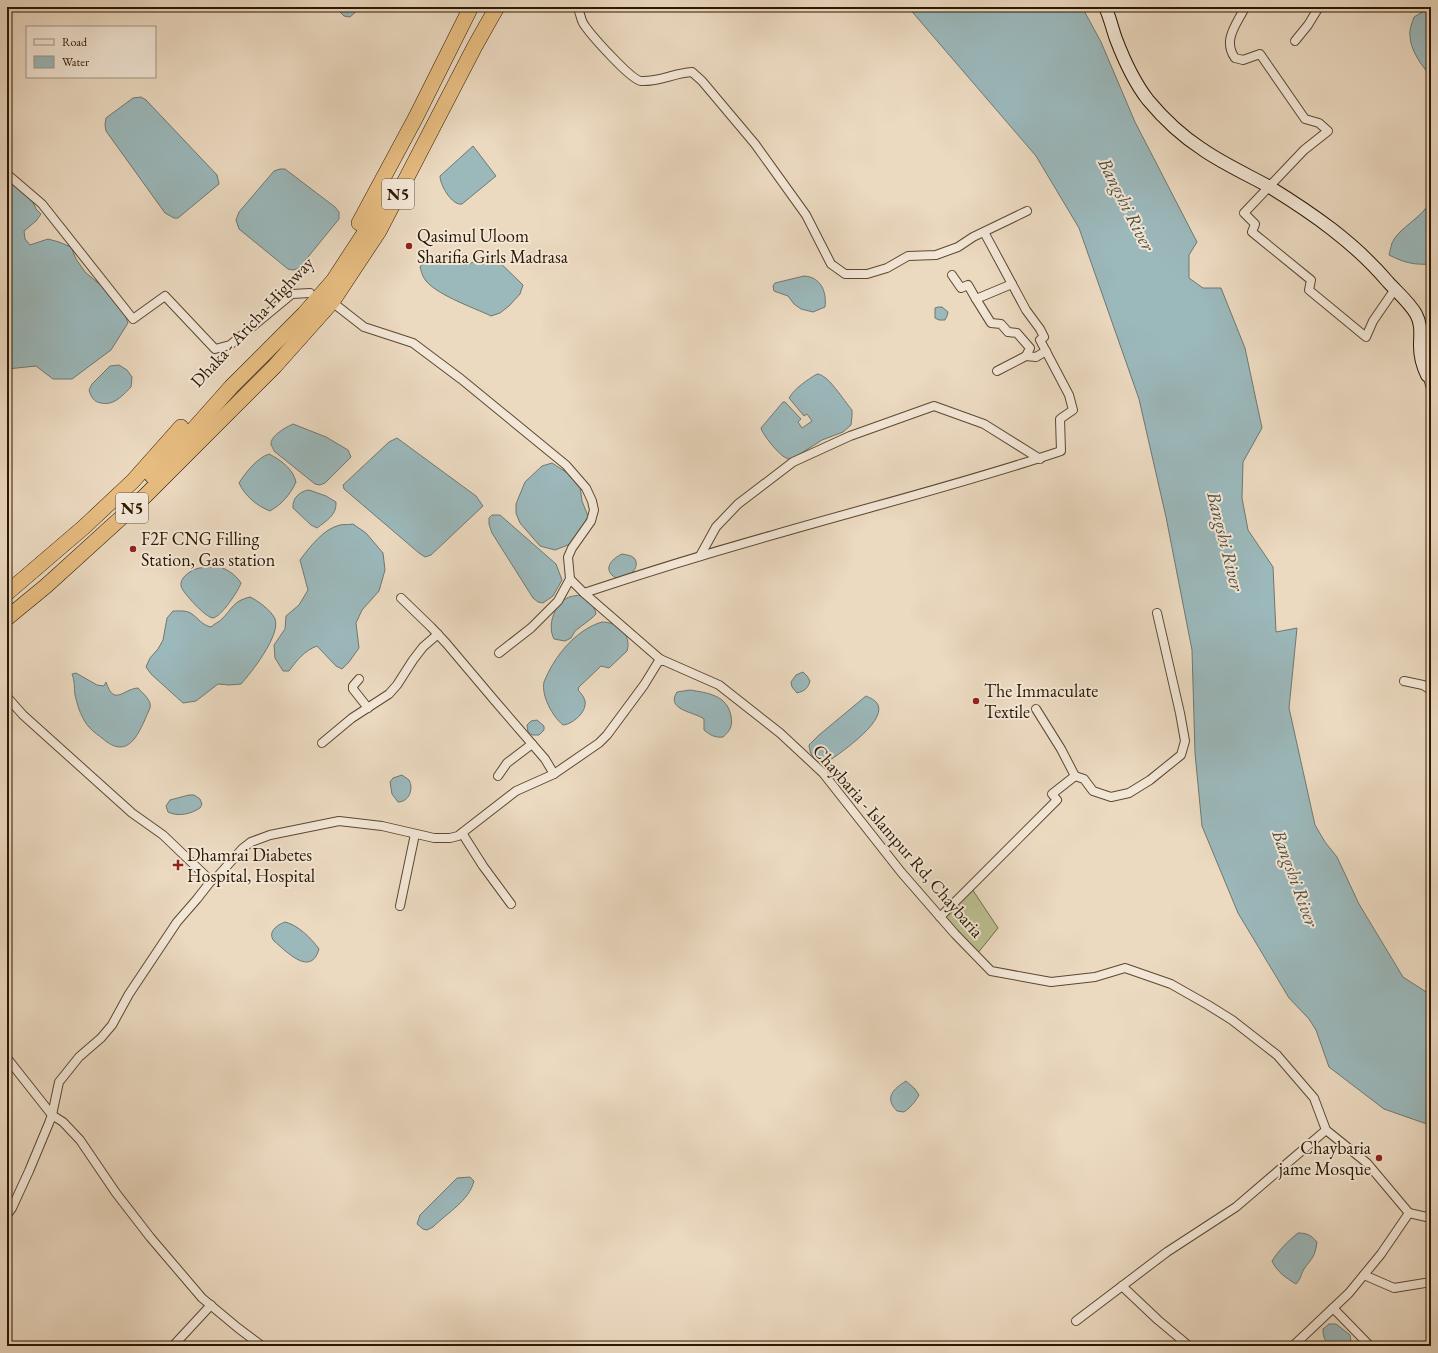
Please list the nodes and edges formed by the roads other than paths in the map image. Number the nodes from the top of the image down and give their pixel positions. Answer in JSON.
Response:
{"nodes":[{"id":1,"x":471,"y":7,"type":"edge"},
{"id":2,"x":485,"y":7,"type":"edge"},
{"id":3,"x":497,"y":7,"type":"edge"},
{"id":4,"x":577,"y":7,"type":"edge"},
{"id":5,"x":1245,"y":7,"type":"edge"},
{"id":6,"x":1318,"y":7,"type":"edge"},
{"id":7,"x":1108,"y":9,"type":"edge"},
{"id":8,"x":1294,"y":41,"type":"dead end"},
{"id":9,"x":7,"y":174,"type":"edge"},
{"id":10,"x":1268,"y":187,"type":"junction"},
{"id":11,"x":1027,"y":211,"type":"dead end"},
{"id":12,"x":984,"y":232,"type":"junction"},
{"id":13,"x":952,"y":275,"type":"dead end"},
{"id":14,"x":1012,"y":284,"type":"junction"},
{"id":15,"x":1395,"y":289,"type":"junction"},
{"id":16,"x":310,"y":293,"type":"junction"},
{"id":17,"x":976,"y":299,"type":"junction"},
{"id":18,"x":332,"y":302,"type":"junction"},
{"id":19,"x":276,"y":335,"type":"junction"},
{"id":20,"x":1046,"y":351,"type":"junction"},
{"id":21,"x":1026,"y":356,"type":"junction"},
{"id":22,"x":997,"y":371,"type":"dead end"},
{"id":23,"x":1429,"y":375,"type":"edge"},
{"id":24,"x":227,"y":383,"type":"junction"},
{"id":25,"x":1431,"y":388,"type":"edge"},
{"id":26,"x":1040,"y":459,"type":"junction"},
{"id":27,"x":700,"y":556,"type":"junction"},
{"id":28,"x":570,"y":579,"type":"junction"},
{"id":29,"x":7,"y":593,"type":"edge"},
{"id":30,"x":584,"y":593,"type":"junction"},
{"id":31,"x":401,"y":598,"type":"dead end"},
{"id":32,"x":7,"y":606,"type":"edge"},
{"id":33,"x":1157,"y":613,"type":"dead end"},
{"id":34,"x":7,"y":618,"type":"edge"},
{"id":35,"x":438,"y":634,"type":"junction"},
{"id":36,"x":499,"y":653,"type":"dead end"},
{"id":37,"x":660,"y":659,"type":"junction"},
{"id":38,"x":359,"y":679,"type":"dead end"},
{"id":39,"x":1404,"y":681,"type":"dead end"},
{"id":40,"x":1431,"y":690,"type":"edge"},
{"id":41,"x":7,"y":697,"type":"edge"},
{"id":42,"x":368,"y":708,"type":"junction"},
{"id":43,"x":1036,"y":709,"type":"dead end"},
{"id":44,"x":322,"y":743,"type":"dead end"},
{"id":45,"x":532,"y":744,"type":"junction"},
{"id":46,"x":554,"y":774,"type":"junction"},
{"id":47,"x":498,"y":776,"type":"dead end"},
{"id":48,"x":1075,"y":776,"type":"junction"},
{"id":49,"x":462,"y":833,"type":"junction"},
{"id":50,"x":415,"y":834,"type":"junction"},
{"id":51,"x":211,"y":881,"type":"junction"},
{"id":52,"x":511,"y":904,"type":"dead end"},
{"id":53,"x":400,"y":906,"type":"dead end"},
{"id":54,"x":940,"y":917,"type":"junction"},
{"id":55,"x":7,"y":1058,"type":"edge"},
{"id":56,"x":52,"y":1115,"type":"junction"},
{"id":57,"x":1326,"y":1130,"type":"junction"},
{"id":58,"x":1409,"y":1213,"type":"junction"},
{"id":59,"x":7,"y":1215,"type":"edge"},
{"id":60,"x":1431,"y":1218,"type":"edge"},
{"id":61,"x":1364,"y":1275,"type":"junction"},
{"id":62,"x":1431,"y":1282,"type":"edge"},
{"id":63,"x":1122,"y":1286,"type":"junction"},
{"id":64,"x":211,"y":1305,"type":"junction"},
{"id":65,"x":1333,"y":1308,"type":"junction"},
{"id":66,"x":1076,"y":1321,"type":"dead end"},
{"id":67,"x":173,"y":1346,"type":"edge"},
{"id":68,"x":262,"y":1346,"type":"edge"},
{"id":69,"x":1189,"y":1346,"type":"edge"},
{"id":70,"x":1293,"y":1346,"type":"edge"},
{"id":71,"x":1370,"y":1346,"type":"edge"}],
"edges":[{"from":1,"to":16,"type":"highway","name":"Dhaka - Aricha Highway","number":"N5"},
{"from":2,"to":19,"type":"highway","number":"N5"},
{"from":3,"to":18,"type":"highway","number":"N5"},
{"from":4,"to":12,"type":"street"},
{"from":5,"to":10,"type":"street"},
{"from":6,"to":8,"type":"street"},
{"from":7,"to":10,"type":"street"},
{"from":9,"to":16,"type":"street"},
{"from":10,"to":15,"type":"street"},
{"from":10,"to":15,"type":"street"},
{"from":11,"to":12,"type":"street"},
{"from":12,"to":14,"type":"street"},
{"from":13,"to":17,"type":"street"},
{"from":14,"to":17,"type":"street"},
{"from":14,"to":20,"type":"street"},
{"from":15,"to":23,"type":"street"},
{"from":16,"to":19,"type":"highway","name":"Dhaka - Aricha Highway","number":"N5"},
{"from":17,"to":21,"type":"street"},
{"from":18,"to":28,"type":"street"},
{"from":18,"to":34,"type":"highway","number":"N5"},
{"from":19,"to":24,"type":"highway","number":"N5"},
{"from":20,"to":21,"type":"street"},
{"from":20,"to":26,"type":"street"},
{"from":21,"to":22,"type":"street"},
{"from":23,"to":25,"type":"street"},
{"from":24,"to":29,"type":"highway","name":"Dhaka - Aricha Highway","number":"N5"},
{"from":24,"to":32,"type":"highway","number":"N5"},
{"from":26,"to":27,"type":"street"},
{"from":26,"to":27,"type":"street"},
{"from":27,"to":30,"type":"street"},
{"from":28,"to":30,"type":"street","name":"Chaybaria - Islampur Rd, Chaybaria"},
{"from":28,"to":36,"type":"street"},
{"from":30,"to":37,"type":"street","name":"Chaybaria - Islampur Rd, Chaybaria"},
{"from":31,"to":35,"type":"street"},
{"from":33,"to":48,"type":"street"},
{"from":35,"to":42,"type":"street"},
{"from":35,"to":45,"type":"street"},
{"from":37,"to":46,"type":"street"},
{"from":37,"to":54,"type":"street","name":"Chaybaria - Islampur Rd, Chaybaria"},
{"from":38,"to":42,"type":"street"},
{"from":39,"to":40,"type":"street"},
{"from":41,"to":51,"type":"street"},
{"from":42,"to":44,"type":"street"},
{"from":43,"to":48,"type":"street"},
{"from":45,"to":46,"type":"street"},
{"from":45,"to":47,"type":"street"},
{"from":46,"to":49,"type":"street"},
{"from":48,"to":54,"type":"street"},
{"from":49,"to":50,"type":"street"},
{"from":49,"to":52,"type":"street"},
{"from":50,"to":51,"type":"street"},
{"from":50,"to":53,"type":"street"},
{"from":51,"to":56,"type":"street"},
{"from":54,"to":57,"type":"street","name":"Chaybaria - Islampur Rd, Chaybaria"},
{"from":55,"to":56,"type":"street"},
{"from":56,"to":59,"type":"street"},
{"from":56,"to":64,"type":"street"},
{"from":57,"to":58,"type":"street"},
{"from":57,"to":63,"type":"street"},
{"from":58,"to":60,"type":"street"},
{"from":58,"to":61,"type":"street"},
{"from":61,"to":62,"type":"street"},
{"from":61,"to":65,"type":"street"},
{"from":63,"to":66,"type":"street"},
{"from":63,"to":69,"type":"street"},
{"from":64,"to":67,"type":"street"},
{"from":64,"to":68,"type":"street"},
{"from":65,"to":70,"type":"street"},
{"from":65,"to":71,"type":"street"}]}
